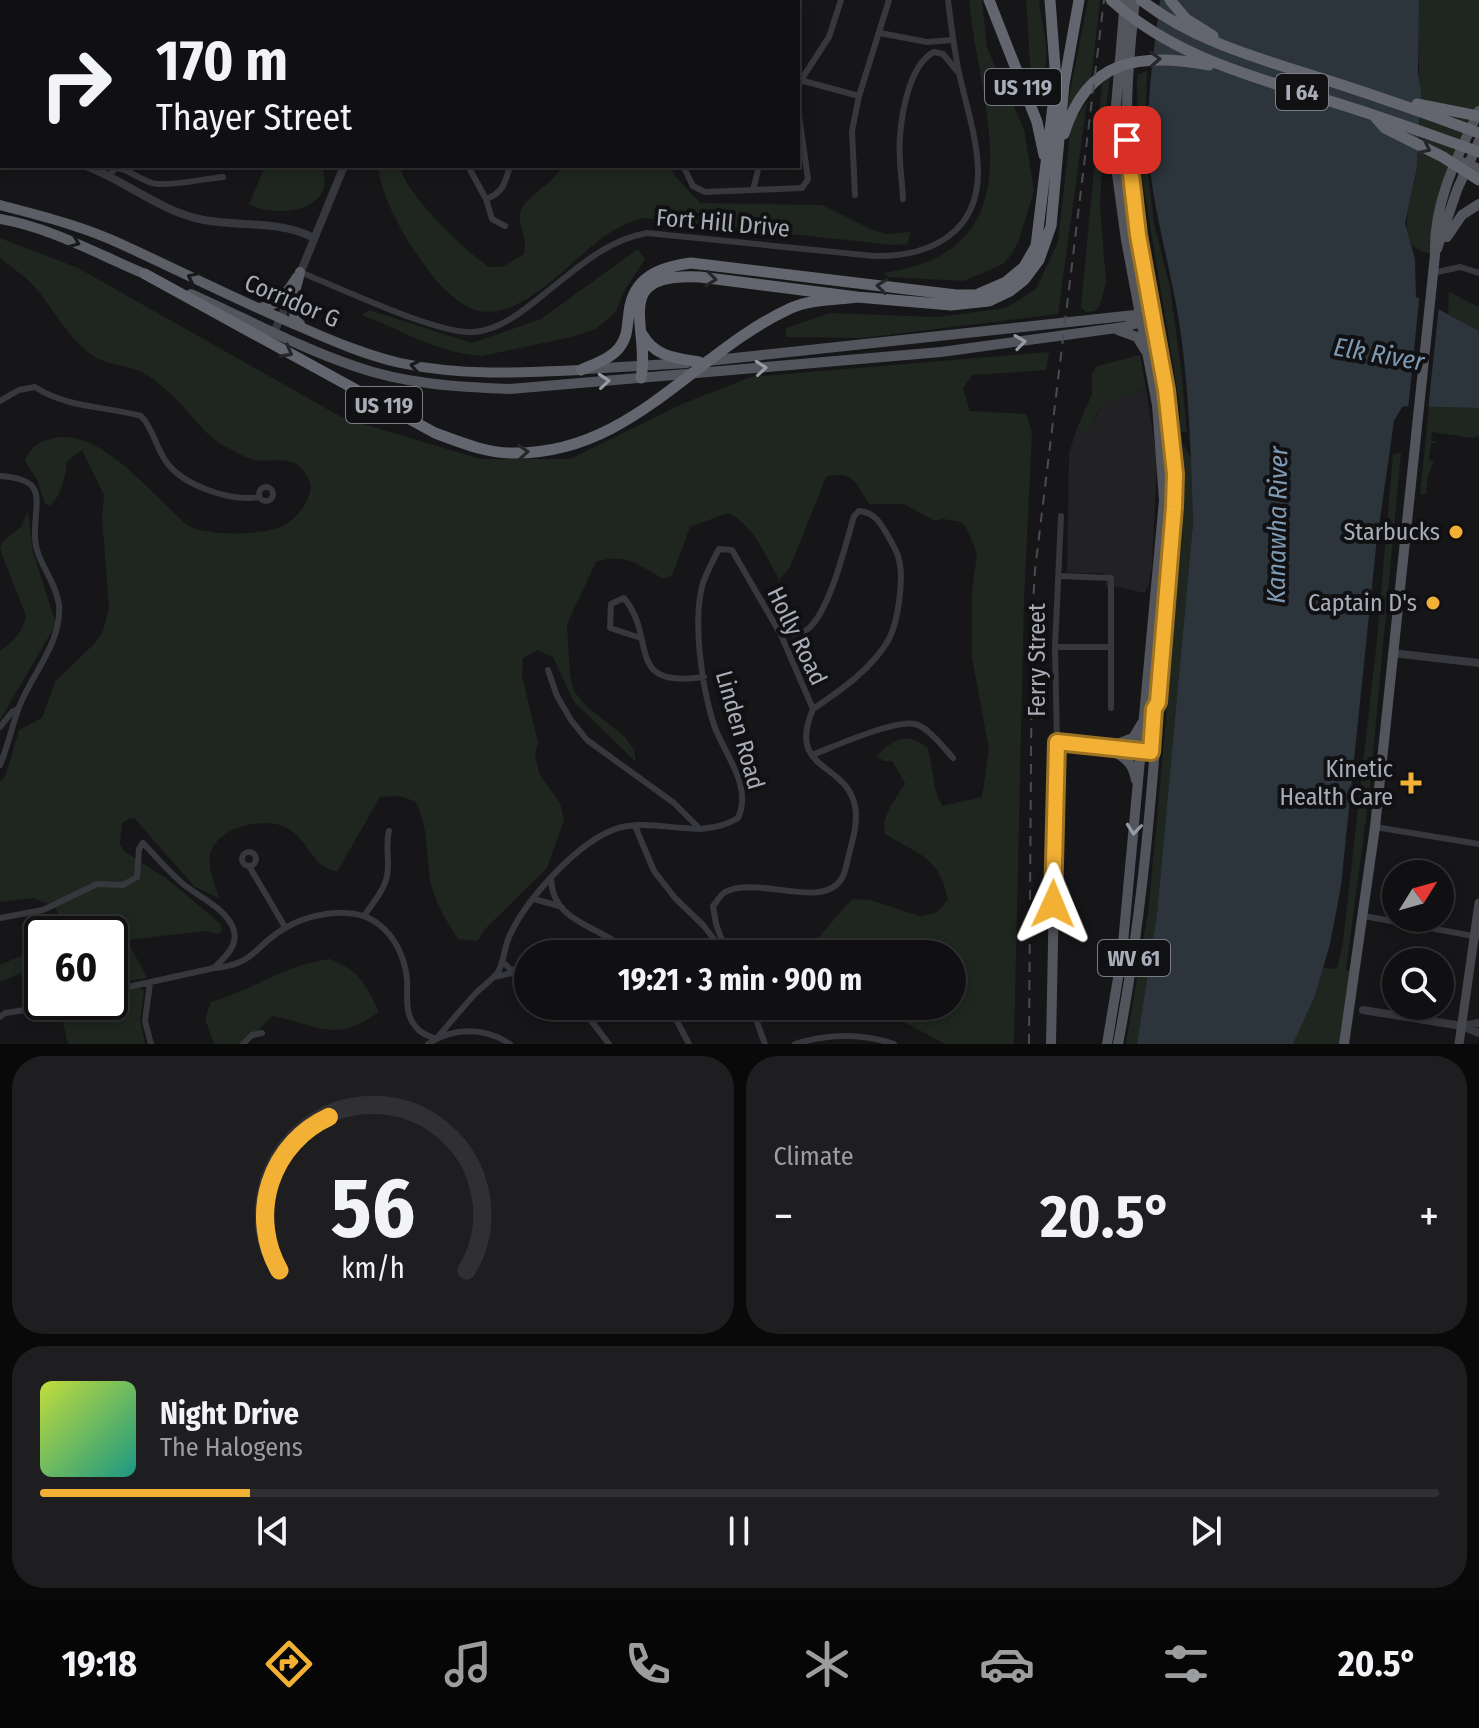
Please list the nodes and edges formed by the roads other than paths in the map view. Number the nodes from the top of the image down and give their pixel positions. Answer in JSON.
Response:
{"nodes":[{"id":1,"x":841,"y":0,"type":"edge"},
{"id":2,"x":889,"y":0,"type":"edge"},
{"id":3,"x":948,"y":0,"type":"edge"},
{"id":4,"x":989,"y":0,"type":"edge"},
{"id":5,"x":1050,"y":0,"type":"edge"},
{"id":6,"x":1079,"y":0,"type":"edge"},
{"id":7,"x":1111,"y":0,"type":"edge"},
{"id":8,"x":1125,"y":0,"type":"edge"},
{"id":9,"x":1138,"y":0,"type":"edge"},
{"id":10,"x":1170,"y":0,"type":"edge"},
{"id":11,"x":880,"y":33,"type":"junction"},
{"id":12,"x":953,"y":40,"type":"junction"},
{"id":13,"x":927,"y":42,"type":"junction"},
{"id":14,"x":934,"y":52,"type":"junction"},
{"id":15,"x":1241,"y":53,"type":"junction"},
{"id":16,"x":1232,"y":70,"type":"junction"},
{"id":17,"x":959,"y":74,"type":"junction"},
{"id":18,"x":800,"y":79,"type":"edge"},
{"id":19,"x":800,"y":80,"type":"edge"},
{"id":20,"x":859,"y":96,"type":"junction"},
{"id":21,"x":1381,"y":97,"type":"junction"},
{"id":22,"x":1372,"y":114,"type":"junction"},
{"id":23,"x":1479,"y":114,"type":"edge"},
{"id":24,"x":800,"y":123,"type":"edge"},
{"id":25,"x":1479,"y":133,"type":"edge"},
{"id":26,"x":1479,"y":141,"type":"edge"},
{"id":27,"x":1479,"y":152,"type":"edge"},
{"id":28,"x":1456,"y":160,"type":"junction"},
{"id":29,"x":1474,"y":167,"type":"edge"},
{"id":30,"x":91,"y":168,"type":"edge"},
{"id":31,"x":343,"y":168,"type":"edge"},
{"id":32,"x":469,"y":168,"type":"edge"},
{"id":33,"x":509,"y":168,"type":"edge"},
{"id":34,"x":684,"y":168,"type":"edge"},
{"id":35,"x":758,"y":168,"type":"edge"},
{"id":36,"x":109,"y":175,"type":"junction"},
{"id":37,"x":1051,"y":175,"type":"junction"},
{"id":38,"x":223,"y":177,"type":"dead end"},
{"id":39,"x":1479,"y":180,"type":"edge"},
{"id":40,"x":753,"y":190,"type":"junction"},
{"id":41,"x":855,"y":195,"type":"dead end"},
{"id":42,"x":486,"y":199,"type":"junction"},
{"id":43,"x":903,"y":199,"type":"dead end"},
{"id":44,"x":1479,"y":204,"type":"edge"},
{"id":45,"x":0,"y":205,"type":"edge"},
{"id":46,"x":0,"y":219,"type":"edge"},
{"id":47,"x":505,"y":226,"type":"dead end"},
{"id":48,"x":314,"y":238,"type":"junction"},
{"id":49,"x":1435,"y":255,"type":"junction"},
{"id":50,"x":300,"y":272,"type":"junction"},
{"id":51,"x":1433,"y":273,"type":"junction"},
{"id":52,"x":1479,"y":273,"type":"edge"},
{"id":53,"x":145,"y":274,"type":"junction"},
{"id":54,"x":1134,"y":280,"type":"junction"},
{"id":55,"x":636,"y":292,"type":"junction"},
{"id":56,"x":857,"y":297,"type":"junction"},
{"id":57,"x":256,"y":308,"type":"junction"},
{"id":58,"x":1154,"y":316,"type":"junction"},
{"id":59,"x":1141,"y":318,"type":"junction"},
{"id":60,"x":280,"y":319,"type":"junction"},
{"id":61,"x":1111,"y":324,"type":"junction"},
{"id":62,"x":639,"y":326,"type":"junction"},
{"id":63,"x":274,"y":332,"type":"junction"},
{"id":64,"x":315,"y":333,"type":"junction"},
{"id":65,"x":1149,"y":356,"type":"junction"},
{"id":66,"x":699,"y":362,"type":"junction"},
{"id":67,"x":581,"y":370,"type":"junction"},
{"id":68,"x":640,"y":370,"type":"junction"},
{"id":69,"x":0,"y":401,"type":"edge"},
{"id":70,"x":0,"y":476,"type":"edge"},
{"id":71,"x":259,"y":497,"type":"dead end"},
{"id":72,"x":1061,"y":516,"type":"dead end"},
{"id":73,"x":719,"y":549,"type":"joint"},
{"id":74,"x":1059,"y":576,"type":"junction"},
{"id":75,"x":781,"y":635,"type":"junction"},
{"id":76,"x":641,"y":638,"type":"junction"},
{"id":77,"x":1055,"y":647,"type":"junction"},
{"id":78,"x":1110,"y":647,"type":"junction"},
{"id":79,"x":1392,"y":653,"type":"junction"},
{"id":80,"x":1479,"y":663,"type":"edge"},
{"id":81,"x":548,"y":670,"type":"dead end"},
{"id":82,"x":704,"y":677,"type":"junction"},
{"id":83,"x":1158,"y":702,"type":"junction"},
{"id":84,"x":1111,"y":708,"type":"dead end"},
{"id":85,"x":18,"y":709,"type":"junction"},
{"id":86,"x":813,"y":709,"type":"junction"},
{"id":87,"x":1145,"y":718,"type":"junction"},
{"id":88,"x":0,"y":727,"type":"edge"},
{"id":89,"x":1057,"y":742,"type":"junction"},
{"id":90,"x":1108,"y":748,"type":"junction"},
{"id":91,"x":1147,"y":752,"type":"junction"},
{"id":92,"x":812,"y":755,"type":"junction"},
{"id":93,"x":953,"y":758,"type":"dead end"},
{"id":94,"x":0,"y":765,"type":"edge"},
{"id":95,"x":1150,"y":790,"type":"junction"},
{"id":96,"x":1138,"y":791,"type":"junction"},
{"id":97,"x":635,"y":826,"type":"junction"},
{"id":98,"x":1375,"y":827,"type":"junction"},
{"id":99,"x":700,"y":829,"type":"junction"},
{"id":100,"x":389,"y":831,"type":"dead end"},
{"id":101,"x":1479,"y":844,"type":"edge"},
{"id":102,"x":249,"y":866,"type":"dead end"},
{"id":103,"x":551,"y":877,"type":"junction"},
{"id":104,"x":534,"y":899,"type":"junction"},
{"id":105,"x":1479,"y":903,"type":"edge"},
{"id":106,"x":559,"y":906,"type":"junction"},
{"id":107,"x":364,"y":916,"type":"junction"},
{"id":108,"x":1364,"y":916,"type":"junction"},
{"id":109,"x":0,"y":918,"type":"edge"},
{"id":110,"x":285,"y":927,"type":"junction"},
{"id":111,"x":1476,"y":936,"type":"edge"},
{"id":112,"x":614,"y":940,"type":"edge"},
{"id":113,"x":715,"y":940,"type":"edge"},
{"id":114,"x":721,"y":940,"type":"edge"},
{"id":115,"x":502,"y":961,"type":"junction"},
{"id":116,"x":214,"y":968,"type":"junction"},
{"id":117,"x":514,"y":970,"type":"edge"},
{"id":118,"x":514,"y":973,"type":"edge"},
{"id":119,"x":494,"y":977,"type":"junction"},
{"id":120,"x":150,"y":983,"type":"junction"},
{"id":121,"x":128,"y":987,"type":"edge"},
{"id":122,"x":1351,"y":1009,"type":"junction"},
{"id":123,"x":24,"y":1010,"type":"edge"},
{"id":124,"x":1363,"y":1010,"type":"joint"},
{"id":125,"x":0,"y":1017,"type":"edge"},
{"id":126,"x":591,"y":1020,"type":"edge"},
{"id":127,"x":676,"y":1020,"type":"edge"},
{"id":128,"x":756,"y":1020,"type":"edge"},
{"id":129,"x":1479,"y":1023,"type":"edge"},
{"id":130,"x":1462,"y":1026,"type":"junction"},
{"id":131,"x":262,"y":1033,"type":"dead end"},
{"id":132,"x":1479,"y":1033,"type":"edge"},
{"id":133,"x":436,"y":1039,"type":"junction"},
{"id":134,"x":151,"y":1044,"type":"edge"},
{"id":135,"x":243,"y":1044,"type":"edge"},
{"id":136,"x":428,"y":1044,"type":"edge"},
{"id":137,"x":510,"y":1044,"type":"edge"},
{"id":138,"x":609,"y":1044,"type":"edge"},
{"id":139,"x":689,"y":1044,"type":"edge"},
{"id":140,"x":765,"y":1044,"type":"edge"},
{"id":141,"x":795,"y":1044,"type":"edge"},
{"id":142,"x":894,"y":1044,"type":"edge"},
{"id":143,"x":1051,"y":1044,"type":"edge"},
{"id":144,"x":1107,"y":1044,"type":"edge"},
{"id":145,"x":1118,"y":1044,"type":"edge"},
{"id":146,"x":1344,"y":1044,"type":"edge"},
{"id":147,"x":1459,"y":1044,"type":"edge"}],
"edges":[{"from":1,"to":18,"type":"street"},
{"from":2,"to":11,"type":"street"},
{"from":3,"to":12,"type":"street","name":"Fort Hill Drive"},
{"from":4,"to":37,"type":"highway","number":"US 119"},
{"from":5,"to":37,"type":"highway"},
{"from":6,"to":37,"type":"highway"},
{"from":7,"to":16,"type":"highway","number":"I 64"},
{"from":8,"to":54,"type":"main road","number":"WV 61"},
{"from":9,"to":15,"type":"highway","number":"I 64"},
{"from":9,"to":58,"type":"main road","number":"WV 61"},
{"from":10,"to":15,"type":"highway"},
{"from":11,"to":13,"type":"street"},
{"from":11,"to":20,"type":"street"},
{"from":12,"to":13,"type":"street"},
{"from":12,"to":17,"type":"street","name":"Fort Hill Drive"},
{"from":13,"to":14,"type":"street"},
{"from":14,"to":17,"type":"street"},
{"from":14,"to":43,"type":"street"},
{"from":15,"to":21,"type":"highway","number":"I 64"},
{"from":16,"to":22,"type":"highway","number":"I 64"},
{"from":37,"to":16,"type":"highway","number":"US 119","one_way":true},
{"from":17,"to":50,"type":"street","name":"Fort Hill Drive"},
{"from":19,"to":20,"type":"street"},
{"from":20,"to":41,"type":"street"},
{"from":21,"to":23,"type":"highway"},
{"from":21,"to":25,"type":"highway","number":"I 64"},
{"from":22,"to":27,"type":"highway","number":"I 64"},
{"from":22,"to":39,"type":"highway","one_way":true},
{"from":23,"to":28,"type":"main road"},
{"from":24,"to":40,"type":"street"},
{"from":26,"to":29,"type":"main road"},
{"from":28,"to":29,"type":"main road"},
{"from":28,"to":49,"type":"main road"},
{"from":29,"to":49,"type":"main road"},
{"from":30,"to":36,"type":"street"},
{"from":31,"to":48,"type":"street"},
{"from":32,"to":42,"type":"street"},
{"from":33,"to":42,"type":"street"},
{"from":34,"to":40,"type":"street"},
{"from":35,"to":40,"type":"street"},
{"from":36,"to":38,"type":"street"},
{"from":36,"to":48,"type":"street"},
{"from":37,"to":55,"type":"highway","number":"US 119","one_way":true},
{"from":37,"to":56,"type":"highway","number":"US 119"},
{"from":42,"to":47,"type":"street"},
{"from":44,"to":49,"type":"main road"},
{"from":57,"to":45,"type":"highway","name":"Corridor G","number":"US 119","one_way":true},
{"from":46,"to":53,"type":"highway","number":"US 119","one_way":true},
{"from":48,"to":50,"type":"street"},
{"from":49,"to":51,"type":"main road"},
{"from":50,"to":57,"type":"highway"},
{"from":50,"to":60,"type":"street"},
{"from":50,"to":64,"type":"highway"},
{"from":51,"to":52,"type":"street"},
{"from":51,"to":79,"type":"main road"},
{"from":53,"to":56,"type":"highway","number":"US 119","one_way":true},
{"from":53,"to":63,"type":"main road"},
{"from":54,"to":59,"type":"main road","number":"WV 61"},
{"from":54,"to":61,"type":"main road"},
{"from":55,"to":67,"type":"highway","number":"US 119"},
{"from":55,"to":68,"type":"highway"},
{"from":62,"to":56,"type":"highway","one_way":true},
{"from":57,"to":60,"type":"highway","name":"Corridor G","number":"US 119"},
{"from":58,"to":59,"type":"main road"},
{"from":58,"to":83,"type":"main road","number":"WV 61"},
{"from":59,"to":61,"type":"main road"},
{"from":59,"to":65,"type":"main road","number":"WV 61"},
{"from":60,"to":63,"type":"street"},
{"from":60,"to":64,"type":"highway","name":"Corridor G","number":"US 119"},
{"from":61,"to":65,"type":"main road"},
{"from":61,"to":66,"type":"main road"},
{"from":68,"to":61,"type":"main road","one_way":true},
{"from":62,"to":66,"type":"highway"},
{"from":62,"to":68,"type":"highway"},
{"from":63,"to":68,"type":"main road","one_way":true},
{"from":67,"to":64,"type":"highway","name":"Corridor G","number":"US 119","one_way":true},
{"from":65,"to":87,"type":"main road","number":"WV 61"},
{"from":66,"to":68,"type":"main road"},
{"from":67,"to":68,"type":"main road"},
{"from":69,"to":71,"type":"street"},
{"from":70,"to":85,"type":"street"},
{"from":72,"to":74,"type":"street","name":"Ferry Street"},
{"from":73,"to":75,"type":"street","name":"Holly Road"},
{"from":73,"to":82,"type":"street","name":"Linden Road"},
{"from":74,"to":77,"type":"street","name":"Ferry Street"},
{"from":74,"to":78,"type":"street"},
{"from":75,"to":86,"type":"street","name":"Holly Road"},
{"from":75,"to":86,"type":"street"},
{"from":76,"to":76,"type":"street"},
{"from":76,"to":82,"type":"street"},
{"from":77,"to":78,"type":"street"},
{"from":77,"to":89,"type":"street","name":"Ferry Street"},
{"from":78,"to":84,"type":"street"},
{"from":79,"to":80,"type":"street"},
{"from":79,"to":98,"type":"main road"},
{"from":81,"to":99,"type":"street"},
{"from":82,"to":99,"type":"street","name":"Linden Road"},
{"from":83,"to":91,"type":"main road","number":"WV 61"},
{"from":83,"to":95,"type":"main road","number":"WV 61"},
{"from":85,"to":88,"type":"street"},
{"from":85,"to":94,"type":"street"},
{"from":86,"to":92,"type":"street","name":"Holly Road"},
{"from":87,"to":90,"type":"main road"},
{"from":87,"to":91,"type":"main road","number":"WV 61"},
{"from":89,"to":90,"type":"main road"},
{"from":89,"to":143,"type":"main road","name":"Ferry Street"},
{"from":90,"to":91,"type":"main road"},
{"from":90,"to":96,"type":"main road"},
{"from":91,"to":95,"type":"main road","number":"WV 61"},
{"from":91,"to":96,"type":"main road","number":"WV 61"},
{"from":92,"to":93,"type":"street"},
{"from":92,"to":114,"type":"street"},
{"from":95,"to":145,"type":"main road","number":"WV 61"},
{"from":96,"to":144,"type":"main road","number":"WV 61","one_way":true},
{"from":97,"to":99,"type":"street","name":"Linden Road"},
{"from":97,"to":103,"type":"street"},
{"from":97,"to":113,"type":"street"},
{"from":98,"to":101,"type":"street"},
{"from":98,"to":108,"type":"main road"},
{"from":100,"to":107,"type":"street"},
{"from":102,"to":110,"type":"street"},
{"from":103,"to":104,"type":"street"},
{"from":103,"to":106,"type":"street"},
{"from":104,"to":106,"type":"street"},
{"from":104,"to":115,"type":"street"},
{"from":105,"to":111,"type":"main road"},
{"from":106,"to":112,"type":"street"},
{"from":107,"to":110,"type":"street"},
{"from":107,"to":133,"type":"street"},
{"from":108,"to":111,"type":"street"},
{"from":108,"to":122,"type":"main road"},
{"from":109,"to":116,"type":"street"},
{"from":110,"to":116,"type":"street"},
{"from":111,"to":130,"type":"main road"},
{"from":115,"to":117,"type":"street"},
{"from":115,"to":119,"type":"street"},
{"from":116,"to":120,"type":"street"},
{"from":118,"to":119,"type":"street"},
{"from":119,"to":133,"type":"street"},
{"from":120,"to":121,"type":"street"},
{"from":120,"to":134,"type":"street"},
{"from":122,"to":124,"type":"street"},
{"from":122,"to":146,"type":"main road"},
{"from":123,"to":125,"type":"street"},
{"from":124,"to":130,"type":"street"},
{"from":126,"to":138,"type":"street"},
{"from":127,"to":139,"type":"street"},
{"from":128,"to":140,"type":"street"},
{"from":129,"to":130,"type":"street"},
{"from":130,"to":132,"type":"street"},
{"from":130,"to":147,"type":"main road"},
{"from":131,"to":135,"type":"street"},
{"from":133,"to":136,"type":"street"},
{"from":133,"to":137,"type":"street"},
{"from":141,"to":142,"type":"street"}]}
